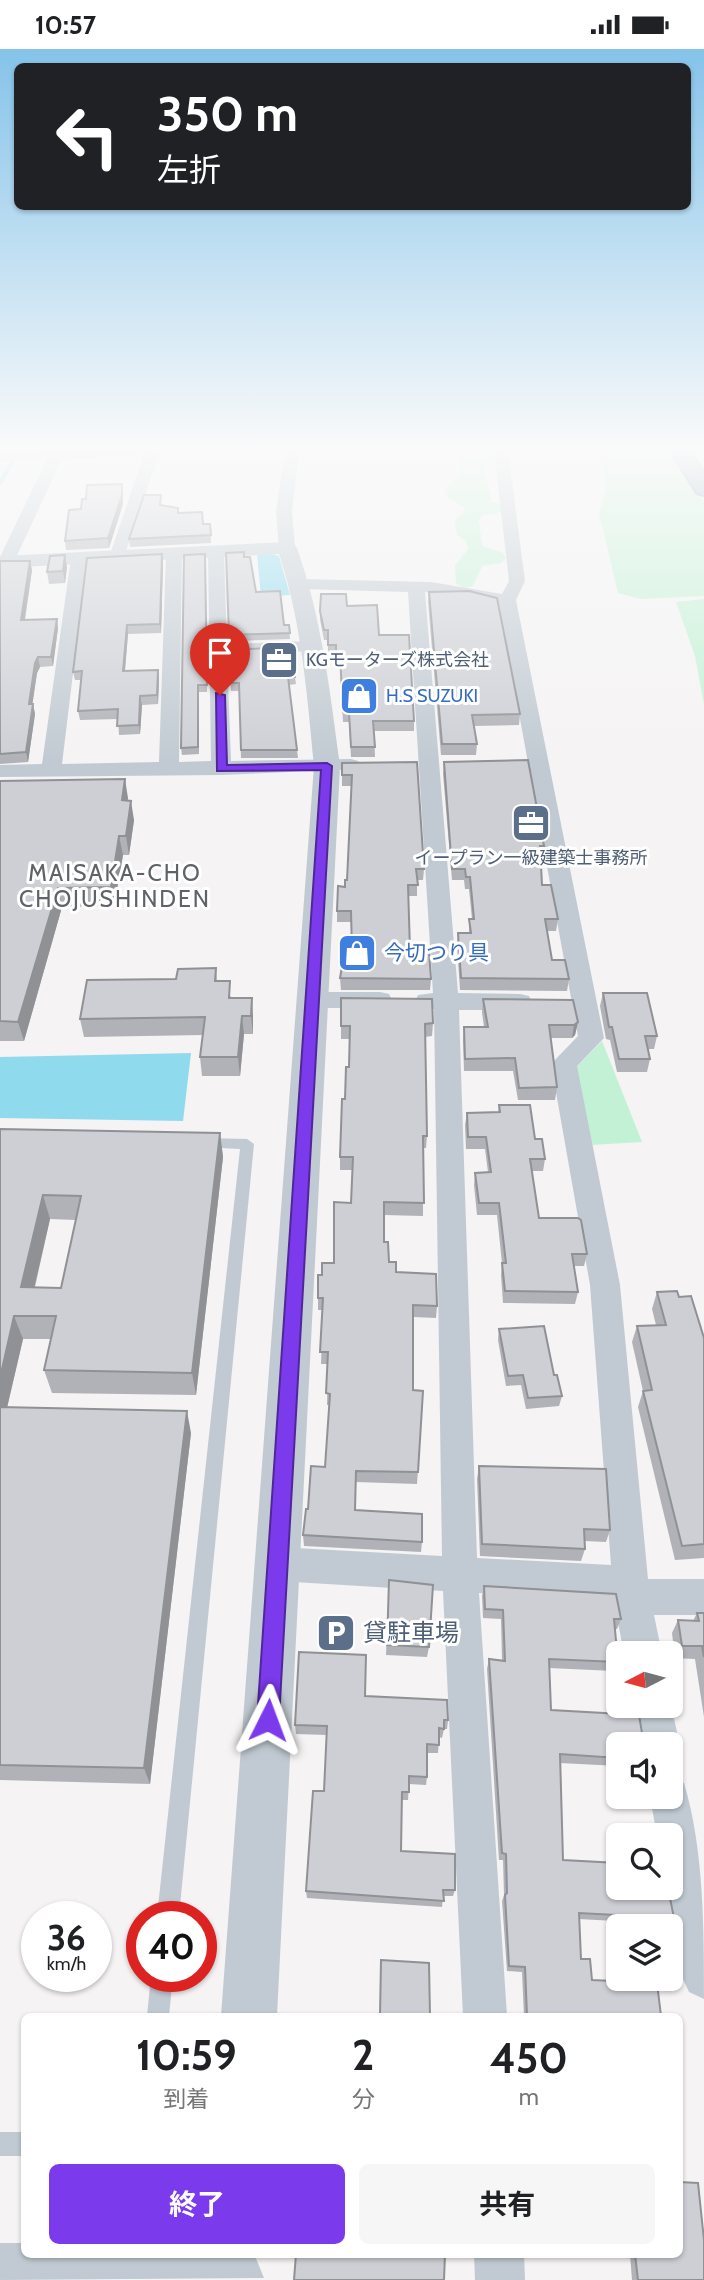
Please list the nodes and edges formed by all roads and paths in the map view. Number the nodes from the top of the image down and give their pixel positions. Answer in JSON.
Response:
{"nodes":[{"id":1,"x":153,"y":555,"type":"edge"},
{"id":2,"x":174,"y":555,"type":"edge"},
{"id":3,"x":216,"y":555,"type":"edge"},
{"id":4,"x":290,"y":555,"type":"edge"},
{"id":5,"x":514,"y":555,"type":"edge"},
{"id":6,"x":117,"y":557,"type":"joint"},
{"id":7,"x":79,"y":558,"type":"junction"},
{"id":8,"x":3,"y":562,"type":"edge"},
{"id":9,"x":301,"y":584,"type":"junction"},
{"id":10,"x":416,"y":586,"type":"junction"},
{"id":11,"x":507,"y":600,"type":"junction"},
{"id":12,"x":312,"y":646,"type":"junction"},
{"id":13,"x":219,"y":650,"type":"junction"},
{"id":14,"x":366,"y":765,"type":"edge"},
{"id":15,"x":327,"y":766,"type":"junction"},
{"id":16,"x":221,"y":768,"type":"junction"},
{"id":17,"x":169,"y":769,"type":"junction"},
{"id":18,"x":51,"y":770,"type":"junction"},
{"id":19,"x":0,"y":771,"type":"edge"},
{"id":20,"x":312,"y":1000,"type":"junction"},
{"id":21,"x":446,"y":1001,"type":"junction"},
{"id":22,"x":584,"y":1002,"type":"junction"},
{"id":23,"x":192,"y":1143,"type":"edge"},
{"id":24,"x":277,"y":1564,"type":"junction"},
{"id":25,"x":460,"y":1574,"type":"junction"},
{"id":26,"x":632,"y":1590,"type":"junction"},
{"id":27,"x":704,"y":1597,"type":"edge"},
{"id":28,"x":641,"y":1641,"type":"edge"},
{"id":29,"x":672,"y":1809,"type":"edge"},
{"id":30,"x":170,"y":1901,"type":"edge"},
{"id":31,"x":704,"y":1977,"type":"edge"},
{"id":32,"x":160,"y":1992,"type":"edge"},
{"id":33,"x":158,"y":2013,"type":"edge"},
{"id":34,"x":249,"y":2013,"type":"edge"},
{"id":35,"x":485,"y":2013,"type":"edge"},
{"id":36,"x":0,"y":2144,"type":"edge"},
{"id":37,"x":21,"y":2144,"type":"edge"},
{"id":38,"x":499,"y":2258,"type":"edge"},
{"id":39,"x":234,"y":2271,"type":"edge"},
{"id":40,"x":0,"y":2274,"type":"edge"},
{"id":41,"x":500,"y":2280,"type":"edge"}],
"edges":[{"from":1,"to":6,"type":"street"},
{"from":2,"to":17,"type":"street"},
{"from":3,"to":13,"type":"street"},
{"from":4,"to":9,"type":"street"},
{"from":5,"to":11,"type":"street"},
{"from":6,"to":7,"type":"street"},
{"from":7,"to":8,"type":"street"},
{"from":7,"to":18,"type":"street"},
{"from":9,"to":10,"type":"street"},
{"from":9,"to":12,"type":"street"},
{"from":10,"to":11,"type":"street"},
{"from":10,"to":21,"type":"street"},
{"from":11,"to":22,"type":"street"},
{"from":12,"to":13,"type":"street"},
{"from":12,"to":15,"type":"street"},
{"from":13,"to":16,"type":"street"},
{"from":14,"to":15,"type":"street"},
{"from":15,"to":16,"type":"street"},
{"from":15,"to":20,"type":"street"},
{"from":16,"to":17,"type":"street"},
{"from":17,"to":18,"type":"street"},
{"from":18,"to":19,"type":"street"},
{"from":20,"to":21,"type":"street"},
{"from":20,"to":24,"type":"street"},
{"from":21,"to":22,"type":"street"},
{"from":21,"to":25,"type":"street"},
{"from":22,"to":26,"type":"street"},
{"from":23,"to":30,"type":"lane"},
{"from":24,"to":25,"type":"street"},
{"from":24,"to":34,"type":"street"},
{"from":25,"to":26,"type":"street"},
{"from":25,"to":35,"type":"street"},
{"from":26,"to":27,"type":"street"},
{"from":26,"to":28,"type":"street"},
{"from":29,"to":31,"type":"street"},
{"from":32,"to":33,"type":"lane"},
{"from":36,"to":37,"type":"lane"},
{"from":38,"to":41,"type":"street"},
{"from":39,"to":40,"type":"street"}]}
